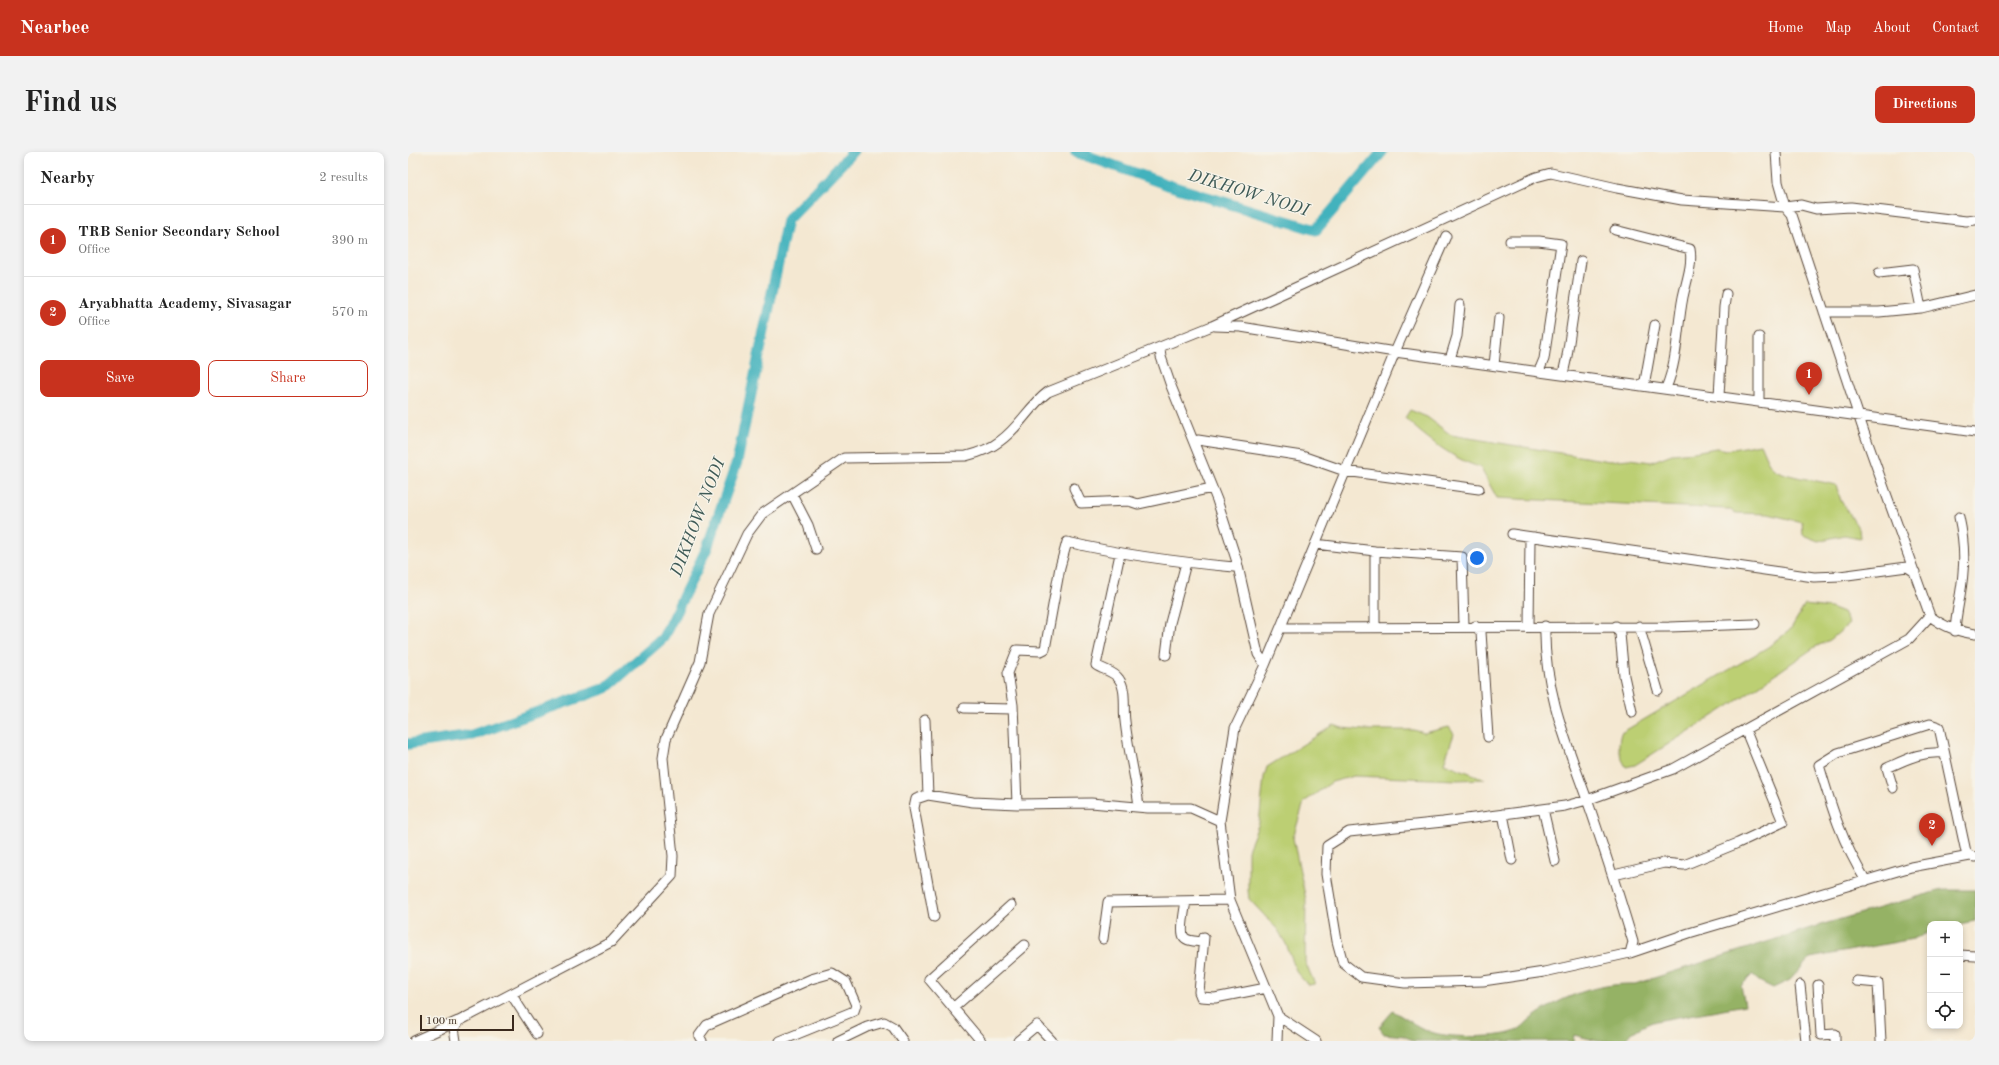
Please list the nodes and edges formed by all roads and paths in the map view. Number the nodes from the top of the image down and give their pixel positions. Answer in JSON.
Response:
{"nodes":[{"id":1,"x":1776,"y":152,"type":"edge"},
{"id":2,"x":1785,"y":207,"type":"junction"},
{"id":3,"x":1975,"y":220,"type":"edge"},
{"id":4,"x":1615,"y":230,"type":"dead end"},
{"id":5,"x":1446,"y":236,"type":"dead end"},
{"id":6,"x":1510,"y":241,"type":"dead end"},
{"id":7,"x":1581,"y":260,"type":"dead end"},
{"id":8,"x":1879,"y":273,"type":"dead end"},
{"id":9,"x":1726,"y":294,"type":"dead end"},
{"id":10,"x":1975,"y":295,"type":"edge"},
{"id":11,"x":1460,"y":305,"type":"dead end"},
{"id":12,"x":1921,"y":308,"type":"junction"},
{"id":13,"x":1824,"y":312,"type":"junction"},
{"id":14,"x":1499,"y":318,"type":"dead end"},
{"id":15,"x":1655,"y":325,"type":"dead end"},
{"id":16,"x":1212,"y":326,"type":"junction"},
{"id":17,"x":1759,"y":337,"type":"dead end"},
{"id":18,"x":1160,"y":349,"type":"junction"},
{"id":19,"x":1396,"y":352,"type":"junction"},
{"id":20,"x":1450,"y":359,"type":"junction"},
{"id":21,"x":1494,"y":365,"type":"junction"},
{"id":22,"x":1539,"y":371,"type":"junction"},
{"id":23,"x":1563,"y":374,"type":"junction"},
{"id":24,"x":1640,"y":385,"type":"junction"},
{"id":25,"x":1666,"y":388,"type":"junction"},
{"id":26,"x":1718,"y":396,"type":"junction"},
{"id":27,"x":1759,"y":402,"type":"junction"},
{"id":28,"x":1859,"y":416,"type":"junction"},
{"id":29,"x":1975,"y":432,"type":"edge"},
{"id":30,"x":1194,"y":441,"type":"junction"},
{"id":31,"x":1345,"y":471,"type":"junction"},
{"id":32,"x":1074,"y":488,"type":"dead end"},
{"id":33,"x":1212,"y":488,"type":"junction"},
{"id":34,"x":1479,"y":489,"type":"dead end"},
{"id":35,"x":792,"y":494,"type":"junction"},
{"id":36,"x":1959,"y":517,"type":"dead end"},
{"id":37,"x":1512,"y":534,"type":"dead end"},
{"id":38,"x":1534,"y":537,"type":"junction"},
{"id":39,"x":1315,"y":544,"type":"junction"},
{"id":40,"x":816,"y":549,"type":"dead end"},
{"id":41,"x":1375,"y":551,"type":"junction"},
{"id":42,"x":1120,"y":554,"type":"junction"},
{"id":43,"x":1237,"y":562,"type":"junction"},
{"id":44,"x":1186,"y":564,"type":"junction"},
{"id":45,"x":1914,"y":572,"type":"junction"},
{"id":46,"x":1930,"y":616,"type":"junction"},
{"id":47,"x":1755,"y":624,"type":"dead end"},
{"id":48,"x":1374,"y":626,"type":"junction"},
{"id":49,"x":1464,"y":626,"type":"junction"},
{"id":50,"x":1475,"y":626,"type":"junction"},
{"id":51,"x":1529,"y":626,"type":"junction"},
{"id":52,"x":1545,"y":626,"type":"junction"},
{"id":53,"x":1616,"y":626,"type":"junction"},
{"id":54,"x":1639,"y":626,"type":"junction"},
{"id":55,"x":1280,"y":628,"type":"junction"},
{"id":56,"x":1955,"y":630,"type":"junction"},
{"id":57,"x":1975,"y":634,"type":"edge"},
{"id":58,"x":1166,"y":655,"type":"dead end"},
{"id":59,"x":1265,"y":665,"type":"junction"},
{"id":60,"x":1658,"y":690,"type":"dead end"},
{"id":61,"x":964,"y":708,"type":"dead end"},
{"id":62,"x":1013,"y":709,"type":"junction"},
{"id":63,"x":1632,"y":712,"type":"dead end"},
{"id":64,"x":925,"y":720,"type":"dead end"},
{"id":65,"x":1745,"y":729,"type":"junction"},
{"id":66,"x":1488,"y":737,"type":"dead end"},
{"id":67,"x":1944,"y":753,"type":"junction"},
{"id":68,"x":1892,"y":788,"type":"dead end"},
{"id":69,"x":928,"y":795,"type":"junction"},
{"id":70,"x":1587,"y":800,"type":"junction"},
{"id":71,"x":1017,"y":804,"type":"junction"},
{"id":72,"x":1139,"y":807,"type":"junction"},
{"id":73,"x":1543,"y":809,"type":"junction"},
{"id":74,"x":1503,"y":814,"type":"junction"},
{"id":75,"x":1220,"y":821,"type":"junction"},
{"id":76,"x":1973,"y":857,"type":"edge"},
{"id":77,"x":1512,"y":860,"type":"dead end"},
{"id":78,"x":1555,"y":861,"type":"dead end"},
{"id":79,"x":1614,"y":875,"type":"junction"},
{"id":80,"x":1866,"y":881,"type":"junction"},
{"id":81,"x":1230,"y":900,"type":"junction"},
{"id":82,"x":1186,"y":901,"type":"junction"},
{"id":83,"x":1011,"y":905,"type":"dead end"},
{"id":84,"x":934,"y":917,"type":"dead end"},
{"id":85,"x":1103,"y":939,"type":"dead end"},
{"id":86,"x":1026,"y":945,"type":"dead end"},
{"id":87,"x":1630,"y":953,"type":"junction"},
{"id":88,"x":1963,"y":955,"type":"edge"},
{"id":89,"x":1975,"y":956,"type":"edge"},
{"id":90,"x":1856,"y":981,"type":"dead end"},
{"id":91,"x":1800,"y":985,"type":"dead end"},
{"id":92,"x":1818,"y":985,"type":"dead end"},
{"id":93,"x":1266,"y":988,"type":"junction"},
{"id":94,"x":510,"y":994,"type":"junction"},
{"id":95,"x":953,"y":1008,"type":"junction"},
{"id":96,"x":1278,"y":1016,"type":"junction"},
{"id":97,"x":459,"y":1021,"type":"junction"},
{"id":98,"x":536,"y":1034,"type":"dead end"},
{"id":99,"x":414,"y":1041,"type":"edge"},
{"id":100,"x":456,"y":1041,"type":"edge"},
{"id":101,"x":702,"y":1041,"type":"edge"},
{"id":102,"x":780,"y":1041,"type":"edge"},
{"id":103,"x":838,"y":1041,"type":"edge"},
{"id":104,"x":903,"y":1041,"type":"edge"},
{"id":105,"x":981,"y":1041,"type":"edge"},
{"id":106,"x":1018,"y":1041,"type":"edge"},
{"id":107,"x":1052,"y":1041,"type":"edge"},
{"id":108,"x":1277,"y":1041,"type":"edge"},
{"id":109,"x":1316,"y":1041,"type":"edge"},
{"id":110,"x":1806,"y":1041,"type":"edge"},
{"id":111,"x":1836,"y":1041,"type":"edge"},
{"id":112,"x":1881,"y":1041,"type":"edge"}],
"edges":[{"from":1,"to":2,"type":"street"},
{"from":2,"to":3,"type":"street"},
{"from":2,"to":13,"type":"street"},
{"from":2,"to":16,"type":"street"},
{"from":4,"to":25,"type":"street"},
{"from":5,"to":19,"type":"street"},
{"from":6,"to":22,"type":"street"},
{"from":7,"to":23,"type":"street"},
{"from":8,"to":12,"type":"street"},
{"from":9,"to":26,"type":"street"},
{"from":10,"to":12,"type":"street"},
{"from":11,"to":20,"type":"street"},
{"from":12,"to":13,"type":"street"},
{"from":13,"to":28,"type":"street"},
{"from":14,"to":21,"type":"street"},
{"from":15,"to":24,"type":"street"},
{"from":16,"to":18,"type":"street"},
{"from":16,"to":19,"type":"street"},
{"from":17,"to":27,"type":"street"},
{"from":18,"to":30,"type":"street"},
{"from":18,"to":35,"type":"street"},
{"from":19,"to":20,"type":"street"},
{"from":19,"to":31,"type":"street"},
{"from":20,"to":21,"type":"street"},
{"from":21,"to":22,"type":"street"},
{"from":22,"to":23,"type":"street"},
{"from":23,"to":24,"type":"street"},
{"from":24,"to":25,"type":"street"},
{"from":25,"to":26,"type":"street"},
{"from":26,"to":27,"type":"street"},
{"from":27,"to":28,"type":"street"},
{"from":28,"to":29,"type":"street"},
{"from":28,"to":45,"type":"street"},
{"from":30,"to":31,"type":"street"},
{"from":30,"to":33,"type":"street"},
{"from":31,"to":34,"type":"street"},
{"from":31,"to":39,"type":"street"},
{"from":32,"to":33,"type":"street"},
{"from":33,"to":43,"type":"street"},
{"from":35,"to":40,"type":"street"},
{"from":35,"to":94,"type":"street"},
{"from":36,"to":56,"type":"street"},
{"from":37,"to":38,"type":"street"},
{"from":38,"to":45,"type":"street"},
{"from":38,"to":51,"type":"street"},
{"from":39,"to":41,"type":"street"},
{"from":39,"to":55,"type":"street"},
{"from":41,"to":48,"type":"street"},
{"from":41,"to":49,"type":"street"},
{"from":42,"to":44,"type":"street"},
{"from":42,"to":62,"type":"street"},
{"from":42,"to":72,"type":"street"},
{"from":43,"to":44,"type":"street"},
{"from":43,"to":59,"type":"street"},
{"from":44,"to":58,"type":"street"},
{"from":45,"to":46,"type":"street"},
{"from":46,"to":56,"type":"street"},
{"from":46,"to":65,"type":"street"},
{"from":47,"to":54,"type":"street"},
{"from":48,"to":49,"type":"street"},
{"from":48,"to":55,"type":"street"},
{"from":49,"to":50,"type":"street"},
{"from":50,"to":51,"type":"street"},
{"from":50,"to":66,"type":"street"},
{"from":51,"to":52,"type":"street"},
{"from":52,"to":53,"type":"street"},
{"from":52,"to":70,"type":"street"},
{"from":53,"to":54,"type":"street"},
{"from":53,"to":63,"type":"street"},
{"from":54,"to":60,"type":"street"},
{"from":55,"to":59,"type":"street"},
{"from":56,"to":57,"type":"street"},
{"from":59,"to":75,"type":"street"},
{"from":61,"to":62,"type":"street"},
{"from":62,"to":71,"type":"street"},
{"from":64,"to":69,"type":"street"},
{"from":65,"to":70,"type":"street"},
{"from":65,"to":79,"type":"street"},
{"from":67,"to":68,"type":"street"},
{"from":67,"to":76,"type":"street"},
{"from":67,"to":80,"type":"street"},
{"from":69,"to":71,"type":"street"},
{"from":69,"to":84,"type":"street"},
{"from":70,"to":73,"type":"street"},
{"from":70,"to":79,"type":"street"},
{"from":71,"to":72,"type":"street"},
{"from":72,"to":75,"type":"street"},
{"from":73,"to":74,"type":"street"},
{"from":73,"to":78,"type":"street"},
{"from":74,"to":77,"type":"street"},
{"from":74,"to":87,"type":"street"},
{"from":75,"to":81,"type":"street"},
{"from":76,"to":80,"type":"street"},
{"from":79,"to":87,"type":"street"},
{"from":80,"to":87,"type":"street"},
{"from":81,"to":82,"type":"street"},
{"from":81,"to":93,"type":"street"},
{"from":82,"to":85,"type":"street"},
{"from":82,"to":93,"type":"street"},
{"from":83,"to":95,"type":"street"},
{"from":86,"to":95,"type":"street"},
{"from":88,"to":89,"type":"street"},
{"from":90,"to":112,"type":"street"},
{"from":91,"to":110,"type":"street"},
{"from":92,"to":111,"type":"street"},
{"from":93,"to":96,"type":"street"},
{"from":94,"to":97,"type":"street"},
{"from":94,"to":98,"type":"street"},
{"from":95,"to":105,"type":"street"},
{"from":96,"to":108,"type":"street"},
{"from":96,"to":109,"type":"street"},
{"from":97,"to":99,"type":"street"},
{"from":97,"to":100,"type":"street"},
{"from":101,"to":102,"type":"street"},
{"from":103,"to":104,"type":"street"},
{"from":106,"to":107,"type":"street"}]}
